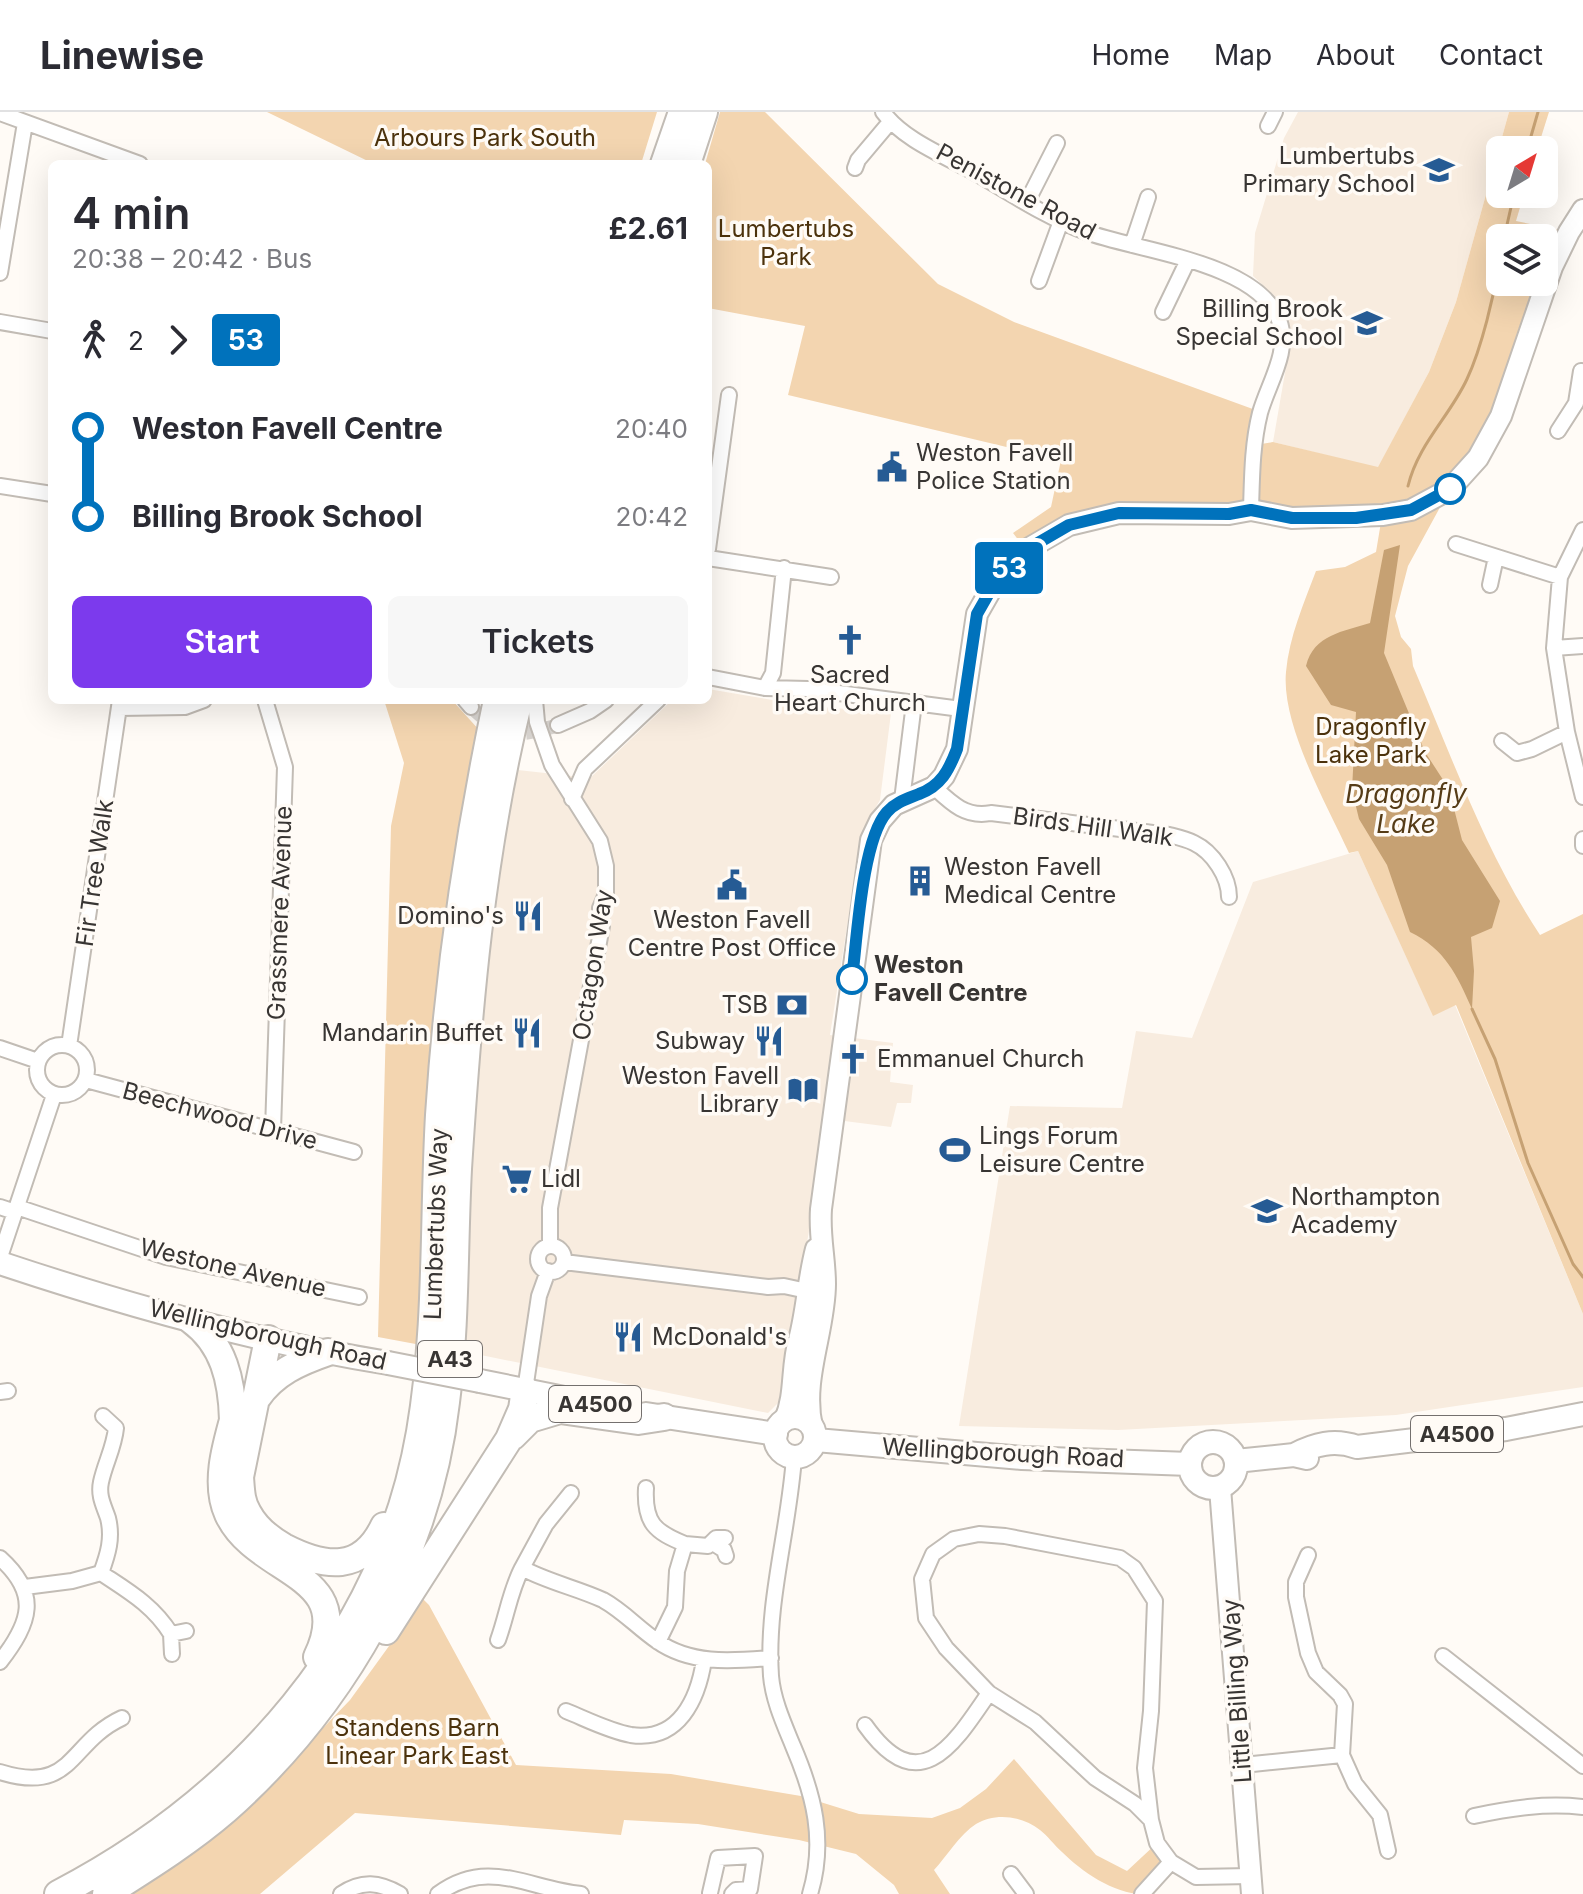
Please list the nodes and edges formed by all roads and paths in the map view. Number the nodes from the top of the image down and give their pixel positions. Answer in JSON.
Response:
{"nodes":[{"id":1,"x":682,"y":112,"type":"edge"},
{"id":2,"x":704,"y":112,"type":"edge"},
{"id":3,"x":1275,"y":112,"type":"edge"},
{"id":4,"x":0,"y":113,"type":"edge"},
{"id":5,"x":886,"y":117,"type":"edge"},
{"id":6,"x":25,"y":123,"type":"junction"},
{"id":7,"x":1268,"y":126,"type":"dead end"},
{"id":8,"x":1057,"y":143,"type":"dead end"},
{"id":9,"x":129,"y":160,"type":"edge"},
{"id":10,"x":665,"y":160,"type":"edge"},
{"id":11,"x":688,"y":160,"type":"edge"},
{"id":12,"x":855,"y":168,"type":"dead end"},
{"id":13,"x":1148,"y":197,"type":"dead end"},
{"id":14,"x":1027,"y":202,"type":"junction"},
{"id":15,"x":1583,"y":210,"type":"edge"},
{"id":16,"x":1061,"y":221,"type":"junction"},
{"id":17,"x":1132,"y":245,"type":"junction"},
{"id":18,"x":1188,"y":260,"type":"junction"},
{"id":19,"x":0,"y":273,"type":"edge"},
{"id":20,"x":1039,"y":281,"type":"dead end"},
{"id":21,"x":1163,"y":312,"type":"dead end"},
{"id":22,"x":0,"y":322,"type":"edge"},
{"id":23,"x":48,"y":330,"type":"edge"},
{"id":24,"x":1581,"y":371,"type":"edge"},
{"id":25,"x":729,"y":395,"type":"dead end"},
{"id":26,"x":1579,"y":405,"type":"edge"},
{"id":27,"x":1558,"y":431,"type":"dead end"},
{"id":28,"x":0,"y":486,"type":"edge"},
{"id":29,"x":48,"y":493,"type":"edge"},
{"id":30,"x":1251,"y":510,"type":"junction"},
{"id":31,"x":712,"y":520,"type":"edge"},
{"id":32,"x":1583,"y":530,"type":"edge"},
{"id":33,"x":1456,"y":544,"type":"dead end"},
{"id":34,"x":1496,"y":557,"type":"junction"},
{"id":35,"x":712,"y":559,"type":"edge"},
{"id":36,"x":784,"y":568,"type":"junction"},
{"id":37,"x":831,"y":577,"type":"dead end"},
{"id":38,"x":1560,"y":577,"type":"junction"},
{"id":39,"x":1490,"y":585,"type":"dead end"},
{"id":40,"x":1583,"y":646,"type":"edge"},
{"id":41,"x":1554,"y":648,"type":"junction"},
{"id":42,"x":712,"y":678,"type":"edge"},
{"id":43,"x":765,"y":688,"type":"junction"},
{"id":44,"x":914,"y":703,"type":"junction"},
{"id":45,"x":120,"y":704,"type":"edge"},
{"id":46,"x":193,"y":704,"type":"edge"},
{"id":47,"x":266,"y":704,"type":"edge"},
{"id":48,"x":496,"y":704,"type":"edge"},
{"id":49,"x":518,"y":704,"type":"edge"},
{"id":50,"x":535,"y":704,"type":"edge"},
{"id":51,"x":600,"y":704,"type":"edge"},
{"id":52,"x":654,"y":704,"type":"edge"},
{"id":53,"x":961,"y":709,"type":"junction"},
{"id":54,"x":558,"y":725,"type":"tunnel mouth"},
{"id":55,"x":1567,"y":732,"type":"junction"},
{"id":56,"x":1502,"y":741,"type":"dead end"},
{"id":57,"x":552,"y":765,"type":"junction"},
{"id":58,"x":585,"y":769,"type":"junction"},
{"id":59,"x":934,"y":787,"type":"junction"},
{"id":60,"x":1583,"y":797,"type":"edge"},
{"id":61,"x":572,"y":799,"type":"junction"},
{"id":62,"x":902,"y":800,"type":"junction"},
{"id":63,"x":1583,"y":839,"type":"edge"},
{"id":64,"x":1583,"y":846,"type":"edge"},
{"id":65,"x":1229,"y":897,"type":"dead end"},
{"id":66,"x":69,"y":1046,"type":"junction"},
{"id":67,"x":0,"y":1048,"type":"edge"},
{"id":68,"x":38,"y":1061,"type":"junction"},
{"id":69,"x":86,"y":1080,"type":"junction"},
{"id":70,"x":54,"y":1095,"type":"junction"},
{"id":71,"x":273,"y":1130,"type":"junction"},
{"id":72,"x":354,"y":1152,"type":"dead end"},
{"id":73,"x":0,"y":1207,"type":"edge"},
{"id":74,"x":16,"y":1210,"type":"junction"},
{"id":75,"x":819,"y":1237,"type":"junction"},
{"id":76,"x":550,"y":1245,"type":"junction"},
{"id":77,"x":0,"y":1257,"type":"edge"},
{"id":78,"x":564,"y":1262,"type":"junction"},
{"id":79,"x":0,"y":1263,"type":"edge"},
{"id":80,"x":548,"y":1271,"type":"junction"},
{"id":81,"x":807,"y":1291,"type":"junction"},
{"id":82,"x":359,"y":1297,"type":"dead end"},
{"id":83,"x":821,"y":1312,"type":"junction"},
{"id":84,"x":191,"y":1320,"type":"junction"},
{"id":85,"x":262,"y":1337,"type":"junction"},
{"id":86,"x":328,"y":1352,"type":"junction"},
{"id":87,"x":525,"y":1390,"type":"junction"},
{"id":88,"x":257,"y":1398,"type":"junction"},
{"id":89,"x":1583,"y":1414,"type":"edge"},
{"id":90,"x":103,"y":1416,"type":"dead end"},
{"id":91,"x":664,"y":1417,"type":"junction"},
{"id":92,"x":233,"y":1420,"type":"junction"},
{"id":93,"x":780,"y":1427,"type":"junction"},
{"id":94,"x":421,"y":1429,"type":"junction"},
{"id":95,"x":814,"y":1433,"type":"junction"},
{"id":96,"x":509,"y":1439,"type":"junction"},
{"id":97,"x":794,"y":1457,"type":"junction"},
{"id":98,"x":1236,"y":1461,"type":"junction"},
{"id":99,"x":1190,"y":1464,"type":"junction"},
{"id":100,"x":646,"y":1488,"type":"dead end"},
{"id":101,"x":1220,"y":1488,"type":"junction"},
{"id":102,"x":571,"y":1493,"type":"dead end"},
{"id":103,"x":685,"y":1544,"type":"junction"},
{"id":104,"x":1308,"y":1555,"type":"dead end"},
{"id":105,"x":726,"y":1556,"type":"dead end"},
{"id":106,"x":0,"y":1558,"type":"edge"},
{"id":107,"x":522,"y":1568,"type":"junction"},
{"id":108,"x":101,"y":1573,"type":"junction"},
{"id":109,"x":25,"y":1587,"type":"junction"},
{"id":110,"x":186,"y":1631,"type":"dead end"},
{"id":111,"x":171,"y":1634,"type":"junction"},
{"id":112,"x":498,"y":1640,"type":"dead end"},
{"id":113,"x":658,"y":1642,"type":"junction"},
{"id":114,"x":172,"y":1654,"type":"dead end"},
{"id":115,"x":1443,"y":1656,"type":"dead end"},
{"id":116,"x":771,"y":1658,"type":"junction"},
{"id":117,"x":704,"y":1660,"type":"junction"},
{"id":118,"x":0,"y":1662,"type":"edge"},
{"id":119,"x":989,"y":1693,"type":"junction"},
{"id":120,"x":566,"y":1711,"type":"dead end"},
{"id":121,"x":122,"y":1718,"type":"dead end"},
{"id":122,"x":298,"y":1719,"type":"junction"},
{"id":123,"x":865,"y":1725,"type":"dead end"},
{"id":124,"x":1342,"y":1755,"type":"junction"},
{"id":125,"x":1243,"y":1765,"type":"junction"},
{"id":126,"x":1583,"y":1766,"type":"edge"},
{"id":127,"x":0,"y":1772,"type":"edge"},
{"id":128,"x":1583,"y":1807,"type":"edge"},
{"id":129,"x":1474,"y":1816,"type":"dead end"},
{"id":130,"x":1151,"y":1820,"type":"junction"},
{"id":131,"x":1388,"y":1851,"type":"dead end"},
{"id":132,"x":167,"y":1856,"type":"junction"},
{"id":133,"x":1171,"y":1862,"type":"junction"},
{"id":134,"x":1011,"y":1874,"type":"dead end"},
{"id":135,"x":1251,"y":1885,"type":"edge"},
{"id":136,"x":73,"y":1891,"type":"edge"},
{"id":137,"x":42,"y":1894,"type":"edge"},
{"id":138,"x":106,"y":1894,"type":"edge"},
{"id":139,"x":341,"y":1894,"type":"edge"},
{"id":140,"x":400,"y":1894,"type":"edge"},
{"id":141,"x":438,"y":1894,"type":"edge"},
{"id":142,"x":581,"y":1894,"type":"edge"},
{"id":143,"x":710,"y":1894,"type":"edge"},
{"id":144,"x":732,"y":1894,"type":"edge"},
{"id":145,"x":810,"y":1894,"type":"edge"},
{"id":146,"x":1026,"y":1894,"type":"edge"},
{"id":147,"x":1142,"y":1894,"type":"edge"}],
"edges":[{"from":1,"to":10,"type":"highway"},
{"from":2,"to":11,"type":"highway"},
{"from":3,"to":7,"type":"street"},
{"from":4,"to":6,"type":"street"},
{"from":5,"to":12,"type":"street"},
{"from":5,"to":14,"type":"street","name":"Penistone Road"},
{"from":6,"to":9,"type":"street"},
{"from":6,"to":19,"type":"street"},
{"from":8,"to":14,"type":"street"},
{"from":13,"to":17,"type":"street"},
{"from":14,"to":16,"type":"street","name":"Penistone Road"},
{"from":15,"to":30,"type":"street"},
{"from":16,"to":17,"type":"street","name":"Penistone Road"},
{"from":16,"to":20,"type":"street"},
{"from":17,"to":18,"type":"street","name":"Penistone Road"},
{"from":18,"to":21,"type":"street"},
{"from":18,"to":30,"type":"street","name":"Penistone Road"},
{"from":22,"to":23,"type":"street"},
{"from":24,"to":26,"type":"street"},
{"from":25,"to":31,"type":"street"},
{"from":26,"to":27,"type":"street"},
{"from":28,"to":29,"type":"street"},
{"from":30,"to":53,"type":"street"},
{"from":32,"to":38,"type":"street"},
{"from":33,"to":34,"type":"street"},
{"from":34,"to":38,"type":"street"},
{"from":34,"to":39,"type":"street"},
{"from":35,"to":36,"type":"street"},
{"from":36,"to":37,"type":"street"},
{"from":36,"to":43,"type":"street"},
{"from":38,"to":41,"type":"street"},
{"from":40,"to":41,"type":"street"},
{"from":41,"to":55,"type":"street"},
{"from":42,"to":43,"type":"street"},
{"from":43,"to":44,"type":"street"},
{"from":44,"to":53,"type":"street"},
{"from":44,"to":62,"type":"street"},
{"from":45,"to":46,"type":"street"},
{"from":45,"to":66,"type":"street","name":"Fir Tree Walk"},
{"from":47,"to":71,"type":"street","name":"Grassmere Avenue"},
{"from":48,"to":94,"type":"highway","name":"Lumbertubs Way","number":"A43"},
{"from":49,"to":122,"type":"highway","name":"Lumbertubs Way","number":"A43"},
{"from":50,"to":57,"type":"street","name":"Octagon Way"},
{"from":51,"to":54,"type":"street"},
{"from":52,"to":58,"type":"street"},
{"from":53,"to":59,"type":"street"},
{"from":55,"to":56,"type":"street"},
{"from":55,"to":60,"type":"street"},
{"from":57,"to":58,"type":"street"},
{"from":57,"to":61,"type":"street","name":"Octagon Way"},
{"from":58,"to":61,"type":"street"},
{"from":59,"to":62,"type":"street"},
{"from":59,"to":65,"type":"street","name":"Birds Hill Walk"},
{"from":61,"to":76,"type":"street","name":"Octagon Way"},
{"from":62,"to":75,"type":"street"},
{"from":63,"to":64,"type":"street"},
{"from":66,"to":68,"type":"street"},
{"from":66,"to":69,"type":"street"},
{"from":67,"to":68,"type":"street"},
{"from":68,"to":70,"type":"street"},
{"from":69,"to":70,"type":"street"},
{"from":69,"to":71,"type":"street","name":"Beechwood Drive"},
{"from":70,"to":74,"type":"street"},
{"from":71,"to":72,"type":"street","name":"Beechwood Drive"},
{"from":73,"to":74,"type":"street","name":"Westone Avenue"},
{"from":74,"to":77,"type":"street"},
{"from":74,"to":82,"type":"street","name":"Westone Avenue"},
{"from":75,"to":81,"type":"street"},
{"from":75,"to":83,"type":"street"},
{"from":76,"to":78,"type":"street"},
{"from":76,"to":80,"type":"street"},
{"from":78,"to":80,"type":"street"},
{"from":78,"to":81,"type":"street"},
{"from":79,"to":84,"type":"main road","name":"Wellingborough Road","number":"A4500"},
{"from":80,"to":87,"type":"street"},
{"from":81,"to":83,"type":"street"},
{"from":81,"to":93,"type":"street"},
{"from":83,"to":95,"type":"street"},
{"from":84,"to":85,"type":"main road","name":"Wellingborough Road","number":"A4500"},
{"from":84,"to":92,"type":"highway"},
{"from":85,"to":86,"type":"main road","name":"Wellingborough Road","number":"A4500"},
{"from":85,"to":88,"type":"highway"},
{"from":85,"to":92,"type":"highway"},
{"from":86,"to":87,"type":"main road","name":"Wellingborough Road","number":"A4500","bridge":true},
{"from":86,"to":88,"type":"highway"},
{"from":87,"to":91,"type":"main road","name":"Wellingborough Road","number":"A4500"},
{"from":87,"to":96,"type":"highway"},
{"from":88,"to":94,"type":"highway"},
{"from":89,"to":98,"type":"main road","number":"A4500"},
{"from":90,"to":108,"type":"street"},
{"from":91,"to":93,"type":"main road","name":"Wellingborough Road","number":"A4500"},
{"from":91,"to":96,"type":"highway"},
{"from":92,"to":122,"type":"highway"},
{"from":93,"to":95,"type":"main road"},
{"from":93,"to":97,"type":"main road"},
{"from":94,"to":122,"type":"highway","name":"Lumbertubs Way","number":"A43"},
{"from":95,"to":97,"type":"main road"},
{"from":95,"to":99,"type":"main road","name":"Wellingborough Road"},
{"from":96,"to":122,"type":"highway"},
{"from":97,"to":116,"type":"street"},
{"from":98,"to":99,"type":"main road"},
{"from":98,"to":101,"type":"main road"},
{"from":99,"to":101,"type":"main road"},
{"from":100,"to":103,"type":"street"},
{"from":101,"to":125,"type":"street","name":"Little Billing Way"},
{"from":102,"to":107,"type":"street"},
{"from":103,"to":105,"type":"street"},
{"from":103,"to":113,"type":"street"},
{"from":104,"to":124,"type":"street"},
{"from":106,"to":109,"type":"street"},
{"from":107,"to":112,"type":"street"},
{"from":107,"to":113,"type":"street"},
{"from":108,"to":109,"type":"street"},
{"from":108,"to":111,"type":"street"},
{"from":109,"to":118,"type":"street"},
{"from":110,"to":111,"type":"street"},
{"from":111,"to":114,"type":"street"},
{"from":113,"to":117,"type":"street"},
{"from":115,"to":126,"type":"street"},
{"from":116,"to":117,"type":"street"},
{"from":116,"to":145,"type":"street"},
{"from":117,"to":120,"type":"street"},
{"from":119,"to":123,"type":"street"},
{"from":119,"to":130,"type":"street"},
{"from":119,"to":130,"type":"street"},
{"from":121,"to":127,"type":"street"},
{"from":122,"to":132,"type":"highway","name":"Lumbertubs Way","number":"A43"},
{"from":122,"to":136,"type":"highway","name":"Lumbertubs Way","number":"A43"},
{"from":124,"to":125,"type":"street"},
{"from":124,"to":131,"type":"street"},
{"from":125,"to":135,"type":"street","name":"Little Billing Way"},
{"from":128,"to":129,"type":"street"},
{"from":130,"to":133,"type":"street"},
{"from":132,"to":136,"type":"highway"},
{"from":132,"to":138,"type":"highway","name":"Lumbertubs Way","number":"A43"},
{"from":133,"to":135,"type":"street"},
{"from":133,"to":147,"type":"street"},
{"from":134,"to":146,"type":"street"},
{"from":136,"to":137,"type":"highway"},
{"from":139,"to":140,"type":"street"},
{"from":141,"to":142,"type":"street"},
{"from":143,"to":144,"type":"street"}]}
